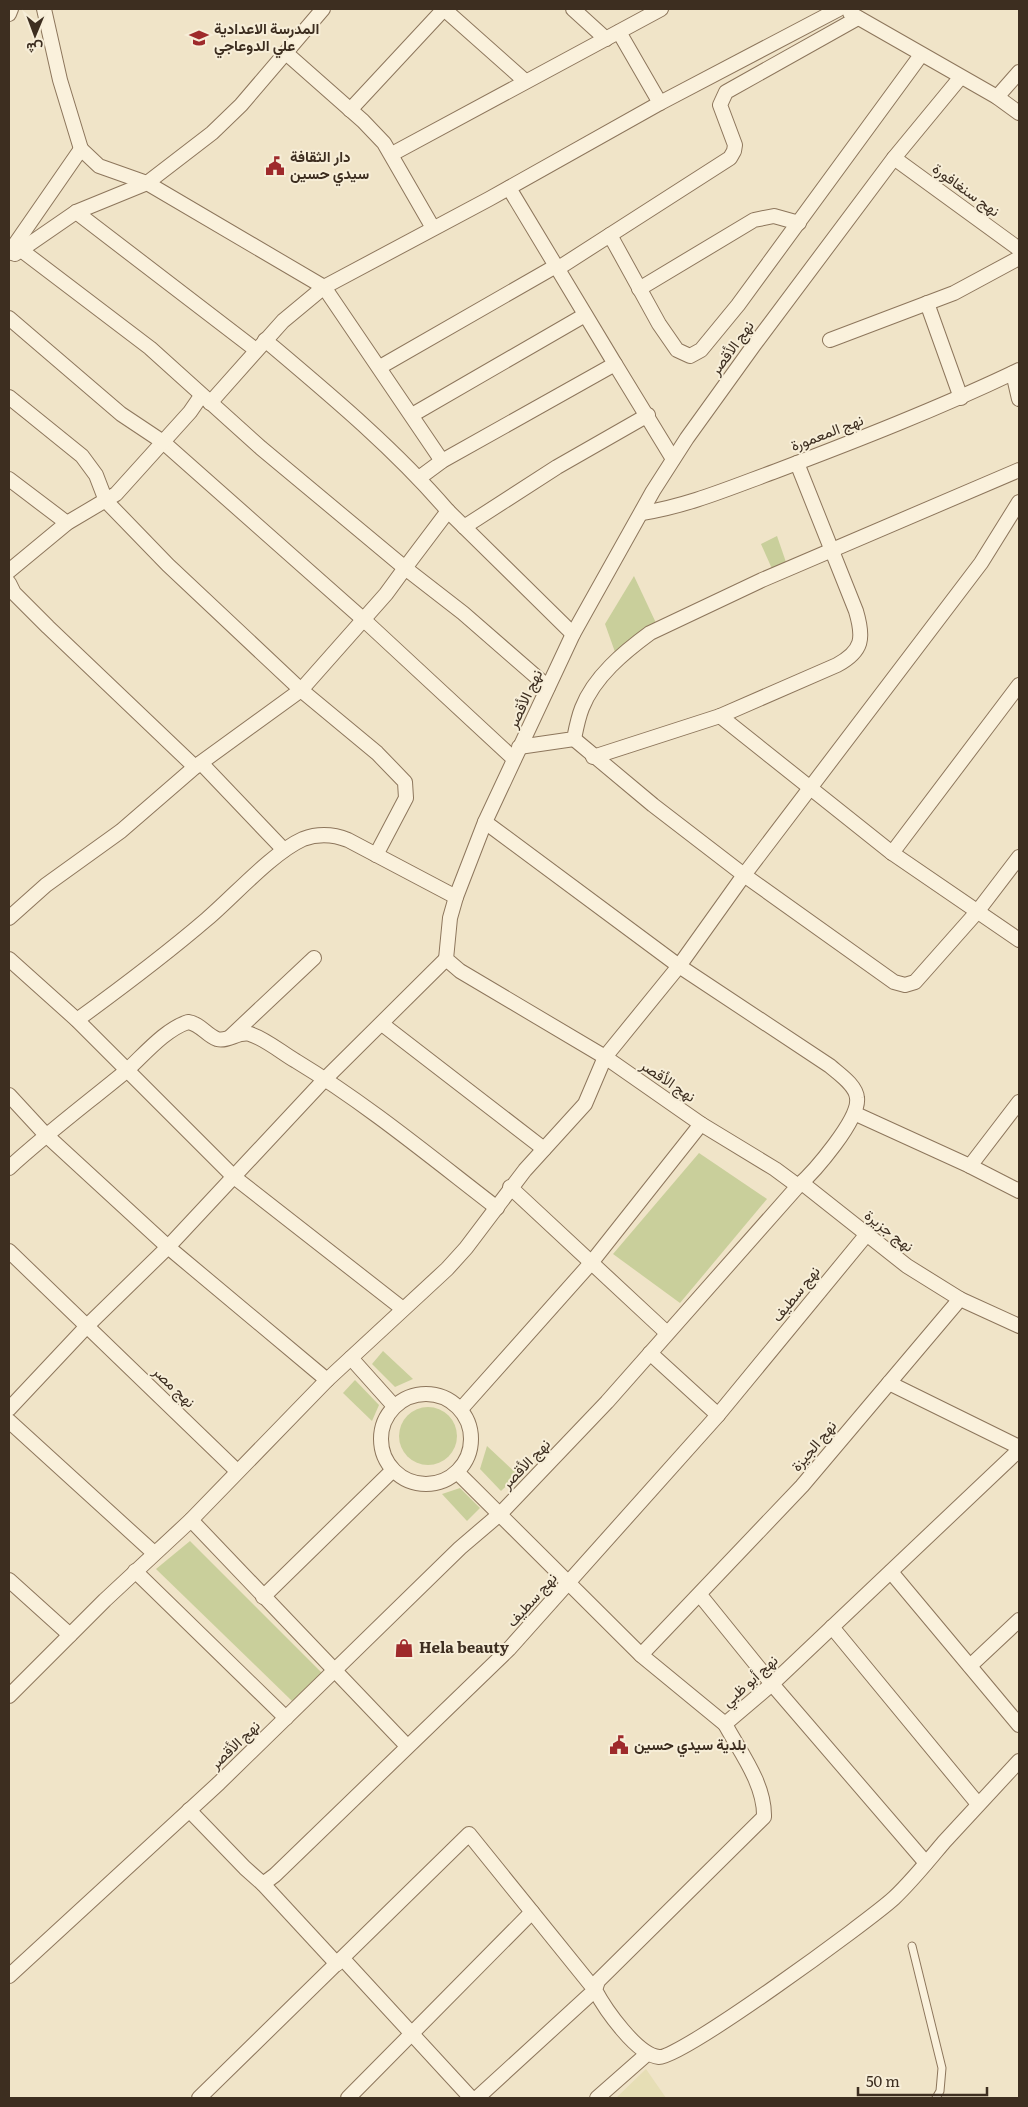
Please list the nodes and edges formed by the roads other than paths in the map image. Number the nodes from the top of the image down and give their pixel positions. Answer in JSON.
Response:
{"nodes":[{"id":1,"x":11,"y":9,"type":"edge"},
{"id":2,"x":44,"y":9,"type":"edge"},
{"id":3,"x":323,"y":9,"type":"edge"},
{"id":4,"x":444,"y":9,"type":"edge"},
{"id":5,"x":573,"y":9,"type":"edge"},
{"id":6,"x":661,"y":9,"type":"edge"},
{"id":7,"x":840,"y":9,"type":"edge"},
{"id":8,"x":9,"y":14,"type":"edge"},
{"id":9,"x":858,"y":18,"type":"junction"},
{"id":10,"x":619,"y":32,"type":"junction"},
{"id":11,"x":606,"y":39,"type":"junction"},
{"id":12,"x":286,"y":53,"type":"junction"},
{"id":13,"x":922,"y":54,"type":"junction"},
{"id":14,"x":1019,"y":72,"type":"edge"},
{"id":15,"x":960,"y":78,"type":"junction"},
{"id":16,"x":525,"y":82,"type":"junction"},
{"id":17,"x":997,"y":97,"type":"junction"},
{"id":18,"x":660,"y":102,"type":"junction"},
{"id":19,"x":350,"y":110,"type":"junction"},
{"id":20,"x":1019,"y":113,"type":"edge"},
{"id":21,"x":81,"y":149,"type":"junction"},
{"id":22,"x":392,"y":154,"type":"junction"},
{"id":23,"x":894,"y":158,"type":"junction"},
{"id":24,"x":147,"y":183,"type":"junction"},
{"id":25,"x":509,"y":188,"type":"junction"},
{"id":26,"x":76,"y":212,"type":"junction"},
{"id":27,"x":799,"y":223,"type":"junction"},
{"id":28,"x":433,"y":228,"type":"junction"},
{"id":29,"x":610,"y":235,"type":"junction"},
{"id":30,"x":1019,"y":249,"type":"edge"},
{"id":31,"x":15,"y":251,"type":"edge"},
{"id":32,"x":1019,"y":258,"type":"edge"},
{"id":33,"x":9,"y":260,"type":"edge"},
{"id":34,"x":556,"y":267,"type":"junction"},
{"id":35,"x":324,"y":287,"type":"junction"},
{"id":36,"x":639,"y":289,"type":"junction"},
{"id":37,"x":927,"y":303,"type":"junction"},
{"id":38,"x":585,"y":314,"type":"junction"},
{"id":39,"x":9,"y":318,"type":"edge"},
{"id":40,"x":830,"y":340,"type":"dead end"},
{"id":41,"x":260,"y":345,"type":"junction"},
{"id":42,"x":615,"y":364,"type":"junction"},
{"id":43,"x":380,"y":367,"type":"junction"},
{"id":44,"x":1016,"y":372,"type":"edge"},
{"id":45,"x":9,"y":397,"type":"edge"},
{"id":46,"x":961,"y":398,"type":"junction"},
{"id":47,"x":206,"y":399,"type":"junction"},
{"id":48,"x":1019,"y":399,"type":"edge"},
{"id":49,"x":412,"y":415,"type":"junction"},
{"id":50,"x":648,"y":415,"type":"junction"},
{"id":51,"x":163,"y":442,"type":"junction"},
{"id":52,"x":674,"y":459,"type":"junction"},
{"id":53,"x":442,"y":461,"type":"junction"},
{"id":54,"x":797,"y":463,"type":"junction"},
{"id":55,"x":1019,"y":470,"type":"edge"},
{"id":56,"x":419,"y":478,"type":"junction"},
{"id":57,"x":9,"y":479,"type":"edge"},
{"id":58,"x":106,"y":501,"type":"junction"},
{"id":59,"x":1019,"y":502,"type":"edge"},
{"id":60,"x":448,"y":511,"type":"junction"},
{"id":61,"x":642,"y":513,"type":"junction"},
{"id":62,"x":67,"y":523,"type":"junction"},
{"id":63,"x":464,"y":527,"type":"junction"},
{"id":64,"x":833,"y":551,"type":"junction"},
{"id":65,"x":405,"y":568,"type":"junction"},
{"id":66,"x":9,"y":571,"type":"edge"},
{"id":67,"x":9,"y":583,"type":"edge"},
{"id":68,"x":364,"y":620,"type":"junction"},
{"id":69,"x":573,"y":634,"type":"junction"},
{"id":70,"x":1019,"y":685,"type":"edge"},
{"id":71,"x":548,"y":687,"type":"junction"},
{"id":72,"x":301,"y":690,"type":"junction"},
{"id":73,"x":720,"y":716,"type":"junction"},
{"id":74,"x":574,"y":739,"type":"junction"},
{"id":75,"x":517,"y":754,"type":"junction"},
{"id":76,"x":593,"y":756,"type":"junction"},
{"id":77,"x":198,"y":765,"type":"junction"},
{"id":78,"x":812,"y":788,"type":"junction"},
{"id":79,"x":485,"y":822,"type":"junction"},
{"id":80,"x":284,"y":850,"type":"junction"},
{"id":81,"x":892,"y":853,"type":"junction"},
{"id":82,"x":376,"y":855,"type":"junction"},
{"id":83,"x":1019,"y":857,"type":"edge"},
{"id":84,"x":744,"y":875,"type":"junction"},
{"id":85,"x":456,"y":897,"type":"junction"},
{"id":86,"x":977,"y":912,"type":"junction"},
{"id":87,"x":9,"y":918,"type":"edge"},
{"id":88,"x":1019,"y":940,"type":"edge"},
{"id":89,"x":314,"y":958,"type":"dead end"},
{"id":90,"x":9,"y":959,"type":"edge"},
{"id":91,"x":446,"y":959,"type":"junction"},
{"id":92,"x":679,"y":966,"type":"junction"},
{"id":93,"x":77,"y":1020,"type":"junction"},
{"id":94,"x":382,"y":1024,"type":"junction"},
{"id":95,"x":228,"y":1039,"type":"junction"},
{"id":96,"x":605,"y":1057,"type":"junction"},
{"id":97,"x":126,"y":1071,"type":"junction"},
{"id":98,"x":325,"y":1079,"type":"junction"},
{"id":99,"x":9,"y":1095,"type":"edge"},
{"id":100,"x":1019,"y":1102,"type":"edge"},
{"id":101,"x":856,"y":1114,"type":"junction"},
{"id":102,"x":701,"y":1124,"type":"junction"},
{"id":103,"x":45,"y":1134,"type":"junction"},
{"id":104,"x":544,"y":1149,"type":"junction"},
{"id":105,"x":970,"y":1166,"type":"junction"},
{"id":106,"x":9,"y":1168,"type":"edge"},
{"id":107,"x":234,"y":1178,"type":"junction"},
{"id":108,"x":800,"y":1184,"type":"junction"},
{"id":109,"x":510,"y":1187,"type":"junction"},
{"id":110,"x":1019,"y":1191,"type":"edge"},
{"id":111,"x":497,"y":1208,"type":"junction"},
{"id":112,"x":867,"y":1234,"type":"junction"},
{"id":113,"x":168,"y":1247,"type":"junction"},
{"id":114,"x":9,"y":1252,"type":"edge"},
{"id":115,"x":592,"y":1263,"type":"junction"},
{"id":116,"x":960,"y":1299,"type":"junction"},
{"id":117,"x":403,"y":1309,"type":"junction"},
{"id":118,"x":88,"y":1325,"type":"junction"},
{"id":119,"x":1019,"y":1326,"type":"edge"},
{"id":120,"x":667,"y":1333,"type":"junction"},
{"id":121,"x":650,"y":1353,"type":"junction"},
{"id":122,"x":351,"y":1358,"type":"junction"},
{"id":123,"x":327,"y":1380,"type":"junction"},
{"id":124,"x":889,"y":1383,"type":"junction"},
{"id":125,"x":394,"y":1406,"type":"junction"},
{"id":126,"x":9,"y":1409,"type":"edge"},
{"id":127,"x":461,"y":1409,"type":"junction"},
{"id":128,"x":718,"y":1415,"type":"junction"},
{"id":129,"x":9,"y":1421,"type":"edge"},
{"id":130,"x":1019,"y":1448,"type":"edge"},
{"id":131,"x":393,"y":1470,"type":"junction"},
{"id":132,"x":237,"y":1471,"type":"junction"},
{"id":133,"x":457,"y":1472,"type":"junction"},
{"id":134,"x":501,"y":1513,"type":"junction"},
{"id":135,"x":191,"y":1520,"type":"junction"},
{"id":136,"x":154,"y":1553,"type":"junction"},
{"id":137,"x":135,"y":1570,"type":"junction"},
{"id":138,"x":891,"y":1572,"type":"junction"},
{"id":139,"x":9,"y":1580,"type":"edge"},
{"id":140,"x":570,"y":1582,"type":"junction"},
{"id":141,"x":700,"y":1595,"type":"junction"},
{"id":142,"x":263,"y":1597,"type":"junction"},
{"id":143,"x":1019,"y":1620,"type":"edge"},
{"id":144,"x":832,"y":1627,"type":"junction"},
{"id":145,"x":70,"y":1634,"type":"junction"},
{"id":146,"x":642,"y":1655,"type":"junction"},
{"id":147,"x":970,"y":1666,"type":"junction"},
{"id":148,"x":335,"y":1670,"type":"junction"},
{"id":149,"x":772,"y":1684,"type":"junction"},
{"id":150,"x":12,"y":1688,"type":"edge"},
{"id":151,"x":286,"y":1718,"type":"junction"},
{"id":152,"x":725,"y":1724,"type":"junction"},
{"id":153,"x":1019,"y":1725,"type":"edge"},
{"id":154,"x":407,"y":1746,"type":"junction"},
{"id":155,"x":1019,"y":1762,"type":"edge"},
{"id":156,"x":978,"y":1804,"type":"junction"},
{"id":157,"x":189,"y":1810,"type":"junction"},
{"id":158,"x":926,"y":1863,"type":"junction"},
{"id":159,"x":264,"y":1884,"type":"junction"},
{"id":160,"x":532,"y":1912,"type":"junction"},
{"id":161,"x":912,"y":1946,"type":"dead end"},
{"id":162,"x":340,"y":1961,"type":"junction"},
{"id":163,"x":10,"y":1972,"type":"edge"},
{"id":164,"x":595,"y":1990,"type":"junction"},
{"id":165,"x":413,"y":2033,"type":"junction"},
{"id":166,"x":647,"y":2054,"type":"junction"},
{"id":167,"x":199,"y":2098,"type":"edge"},
{"id":168,"x":348,"y":2098,"type":"edge"},
{"id":169,"x":471,"y":2098,"type":"edge"},
{"id":170,"x":477,"y":2098,"type":"edge"},
{"id":171,"x":598,"y":2098,"type":"edge"},
{"id":172,"x":936,"y":2098,"type":"edge"}],
"edges":[{"from":1,"to":8,"type":"street"},
{"from":2,"to":21,"type":"street"},
{"from":3,"to":12,"type":"street"},
{"from":4,"to":16,"type":"street"},
{"from":4,"to":19,"type":"street"},
{"from":5,"to":11,"type":"street"},
{"from":6,"to":10,"type":"street"},
{"from":7,"to":9,"type":"street"},
{"from":7,"to":18,"type":"street"},
{"from":9,"to":13,"type":"street"},
{"from":9,"to":29,"type":"street"},
{"from":10,"to":11,"type":"street"},
{"from":10,"to":18,"type":"street"},
{"from":11,"to":16,"type":"street"},
{"from":12,"to":19,"type":"street"},
{"from":12,"to":24,"type":"street"},
{"from":13,"to":15,"type":"street"},
{"from":13,"to":27,"type":"street"},
{"from":14,"to":17,"type":"street"},
{"from":15,"to":17,"type":"street"},
{"from":15,"to":23,"type":"street","name":"نهج الأقصر"},
{"from":16,"to":22,"type":"street"},
{"from":17,"to":20,"type":"street"},
{"from":18,"to":25,"type":"street"},
{"from":19,"to":22,"type":"street"},
{"from":21,"to":24,"type":"street"},
{"from":21,"to":31,"type":"street"},
{"from":22,"to":28,"type":"street"},
{"from":23,"to":30,"type":"street","name":"نهج سنغافورة"},
{"from":23,"to":52,"type":"street","name":"نهج الأقصر"},
{"from":24,"to":26,"type":"street"},
{"from":24,"to":35,"type":"street"},
{"from":25,"to":28,"type":"street"},
{"from":25,"to":34,"type":"street"},
{"from":26,"to":31,"type":"street"},
{"from":26,"to":41,"type":"street"},
{"from":27,"to":36,"type":"street"},
{"from":27,"to":36,"type":"street"},
{"from":28,"to":35,"type":"street"},
{"from":29,"to":34,"type":"street"},
{"from":29,"to":36,"type":"street"},
{"from":31,"to":33,"type":"street"},
{"from":31,"to":47,"type":"street"},
{"from":32,"to":37,"type":"street"},
{"from":34,"to":38,"type":"street"},
{"from":34,"to":43,"type":"street"},
{"from":35,"to":41,"type":"street"},
{"from":35,"to":43,"type":"street"},
{"from":37,"to":40,"type":"street"},
{"from":37,"to":46,"type":"street"},
{"from":38,"to":42,"type":"street"},
{"from":38,"to":49,"type":"street"},
{"from":39,"to":51,"type":"street"},
{"from":41,"to":47,"type":"street"},
{"from":41,"to":56,"type":"street"},
{"from":42,"to":50,"type":"street"},
{"from":42,"to":53,"type":"street"},
{"from":43,"to":49,"type":"street"},
{"from":44,"to":46,"type":"street","name":"نهج المعمورة"},
{"from":44,"to":48,"type":"street"},
{"from":45,"to":58,"type":"street"},
{"from":46,"to":54,"type":"street","name":"نهج المعمورة"},
{"from":47,"to":51,"type":"street"},
{"from":47,"to":65,"type":"street"},
{"from":49,"to":53,"type":"street"},
{"from":50,"to":52,"type":"street"},
{"from":50,"to":63,"type":"street"},
{"from":51,"to":58,"type":"street"},
{"from":51,"to":68,"type":"street"},
{"from":52,"to":61,"type":"street","name":"نهج الأقصر"},
{"from":53,"to":56,"type":"street"},
{"from":54,"to":61,"type":"street","name":"نهج المعمورة"},
{"from":54,"to":64,"type":"street"},
{"from":55,"to":64,"type":"street"},
{"from":56,"to":60,"type":"street"},
{"from":57,"to":62,"type":"street"},
{"from":58,"to":62,"type":"street"},
{"from":58,"to":72,"type":"street"},
{"from":59,"to":78,"type":"street"},
{"from":60,"to":63,"type":"street"},
{"from":60,"to":65,"type":"street"},
{"from":61,"to":69,"type":"street","name":"نهج الأقصر"},
{"from":62,"to":66,"type":"street"},
{"from":63,"to":69,"type":"street"},
{"from":64,"to":73,"type":"street"},
{"from":64,"to":74,"type":"street"},
{"from":65,"to":68,"type":"street"},
{"from":65,"to":71,"type":"street"},
{"from":67,"to":77,"type":"street"},
{"from":68,"to":72,"type":"street"},
{"from":68,"to":75,"type":"street"},
{"from":69,"to":71,"type":"street","name":"نهج الأقصر"},
{"from":70,"to":81,"type":"street"},
{"from":71,"to":75,"type":"street","name":"نهج الأقصر"},
{"from":72,"to":77,"type":"street"},
{"from":72,"to":82,"type":"street"},
{"from":73,"to":76,"type":"street"},
{"from":73,"to":78,"type":"street"},
{"from":74,"to":75,"type":"street"},
{"from":74,"to":76,"type":"street"},
{"from":75,"to":79,"type":"street","name":"نهج الأقصر"},
{"from":76,"to":84,"type":"street"},
{"from":77,"to":80,"type":"street"},
{"from":77,"to":87,"type":"street"},
{"from":78,"to":81,"type":"street"},
{"from":78,"to":84,"type":"street"},
{"from":79,"to":85,"type":"street","name":"نهج الأقصر"},
{"from":79,"to":92,"type":"street"},
{"from":80,"to":82,"type":"street"},
{"from":80,"to":93,"type":"street"},
{"from":81,"to":86,"type":"street"},
{"from":82,"to":85,"type":"street"},
{"from":83,"to":86,"type":"street"},
{"from":84,"to":86,"type":"street"},
{"from":84,"to":92,"type":"street"},
{"from":85,"to":91,"type":"street","name":"نهج الأقصر"},
{"from":86,"to":88,"type":"street"},
{"from":89,"to":95,"type":"street"},
{"from":90,"to":93,"type":"street"},
{"from":91,"to":94,"type":"street"},
{"from":91,"to":96,"type":"street","name":"نهج الأقصر"},
{"from":92,"to":96,"type":"street"},
{"from":92,"to":101,"type":"street"},
{"from":93,"to":97,"type":"street"},
{"from":94,"to":98,"type":"street"},
{"from":94,"to":104,"type":"street"},
{"from":95,"to":97,"type":"street"},
{"from":95,"to":98,"type":"street"},
{"from":96,"to":102,"type":"street","name":"نهج الأقصر"},
{"from":96,"to":104,"type":"street"},
{"from":97,"to":103,"type":"street"},
{"from":97,"to":107,"type":"street"},
{"from":98,"to":107,"type":"street"},
{"from":98,"to":111,"type":"street"},
{"from":99,"to":103,"type":"street"},
{"from":100,"to":105,"type":"street"},
{"from":101,"to":105,"type":"street"},
{"from":101,"to":108,"type":"street"},
{"from":102,"to":108,"type":"street","name":"نهج الأقصر"},
{"from":102,"to":115,"type":"street"},
{"from":103,"to":106,"type":"street"},
{"from":103,"to":113,"type":"street"},
{"from":104,"to":109,"type":"street"},
{"from":105,"to":110,"type":"street"},
{"from":107,"to":113,"type":"street"},
{"from":107,"to":117,"type":"street"},
{"from":108,"to":112,"type":"street","name":"نهج جزيرة"},
{"from":108,"to":120,"type":"street","name":"نهج الأقصر"},
{"from":109,"to":111,"type":"street"},
{"from":109,"to":115,"type":"street"},
{"from":111,"to":117,"type":"street"},
{"from":112,"to":116,"type":"street","name":"نهج جزيرة"},
{"from":112,"to":128,"type":"street","name":"نهج سطيف"},
{"from":113,"to":118,"type":"street"},
{"from":113,"to":123,"type":"street"},
{"from":114,"to":118,"type":"street","name":"نهج مصر"},
{"from":115,"to":120,"type":"street"},
{"from":115,"to":127,"type":"street"},
{"from":116,"to":119,"type":"street"},
{"from":116,"to":124,"type":"street","name":"نهج الجيزة"},
{"from":117,"to":122,"type":"street"},
{"from":118,"to":126,"type":"street"},
{"from":118,"to":132,"type":"street","name":"نهج مصر"},
{"from":120,"to":121,"type":"street","name":"نهج الأقصر"},
{"from":121,"to":128,"type":"street"},
{"from":121,"to":134,"type":"street","name":"نهج الأقصر"},
{"from":122,"to":123,"type":"street"},
{"from":122,"to":125,"type":"street"},
{"from":123,"to":132,"type":"street"},
{"from":124,"to":130,"type":"street"},
{"from":124,"to":141,"type":"street","name":"نهج الجيزة"},
{"from":125,"to":127,"type":"street"},
{"from":125,"to":131,"type":"street"},
{"from":127,"to":133,"type":"street"},
{"from":128,"to":140,"type":"street","name":"نهج سطيف"},
{"from":129,"to":136,"type":"street"},
{"from":130,"to":138,"type":"street","name":"نهج أبو ظبي"},
{"from":131,"to":133,"type":"street"},
{"from":131,"to":142,"type":"street"},
{"from":132,"to":135,"type":"street"},
{"from":133,"to":134,"type":"street","name":"نهج أبو ظبي"},
{"from":134,"to":140,"type":"street","name":"نهج أبو ظبي"},
{"from":134,"to":148,"type":"street","name":"نهج الأقصر"},
{"from":135,"to":136,"type":"street"},
{"from":135,"to":142,"type":"street"},
{"from":136,"to":137,"type":"street"},
{"from":137,"to":145,"type":"street"},
{"from":137,"to":151,"type":"street"},
{"from":138,"to":144,"type":"street","name":"نهج أبو ظبي"},
{"from":138,"to":147,"type":"street"},
{"from":139,"to":145,"type":"street"},
{"from":140,"to":146,"type":"street","name":"نهج أبو ظبي"},
{"from":140,"to":154,"type":"street","name":"نهج سطيف"},
{"from":141,"to":146,"type":"street","name":"نهج الجيزة"},
{"from":141,"to":149,"type":"street"},
{"from":142,"to":148,"type":"street"},
{"from":143,"to":147,"type":"street"},
{"from":144,"to":149,"type":"street","name":"نهج أبو ظبي"},
{"from":144,"to":156,"type":"street"},
{"from":145,"to":150,"type":"street"},
{"from":146,"to":152,"type":"street","name":"نهج أبو ظبي"},
{"from":147,"to":153,"type":"street"},
{"from":148,"to":151,"type":"street","name":"نهج الأقصر"},
{"from":148,"to":154,"type":"street"},
{"from":149,"to":152,"type":"street","name":"نهج أبو ظبي"},
{"from":149,"to":158,"type":"street"},
{"from":151,"to":157,"type":"street","name":"نهج الأقصر"},
{"from":152,"to":164,"type":"street"},
{"from":154,"to":159,"type":"street","name":"نهج سطيف"},
{"from":155,"to":156,"type":"street"},
{"from":156,"to":158,"type":"street"},
{"from":157,"to":159,"type":"street"},
{"from":157,"to":163,"type":"street","name":"نهج الأقصر"},
{"from":158,"to":166,"type":"street"},
{"from":159,"to":162,"type":"street"},
{"from":160,"to":162,"type":"street"},
{"from":160,"to":164,"type":"street"},
{"from":160,"to":165,"type":"street"},
{"from":161,"to":172,"type":"lane"},
{"from":162,"to":165,"type":"street"},
{"from":162,"to":167,"type":"street"},
{"from":164,"to":166,"type":"street"},
{"from":164,"to":170,"type":"street"},
{"from":165,"to":168,"type":"street"},
{"from":165,"to":169,"type":"street"},
{"from":166,"to":171,"type":"street"}]}
